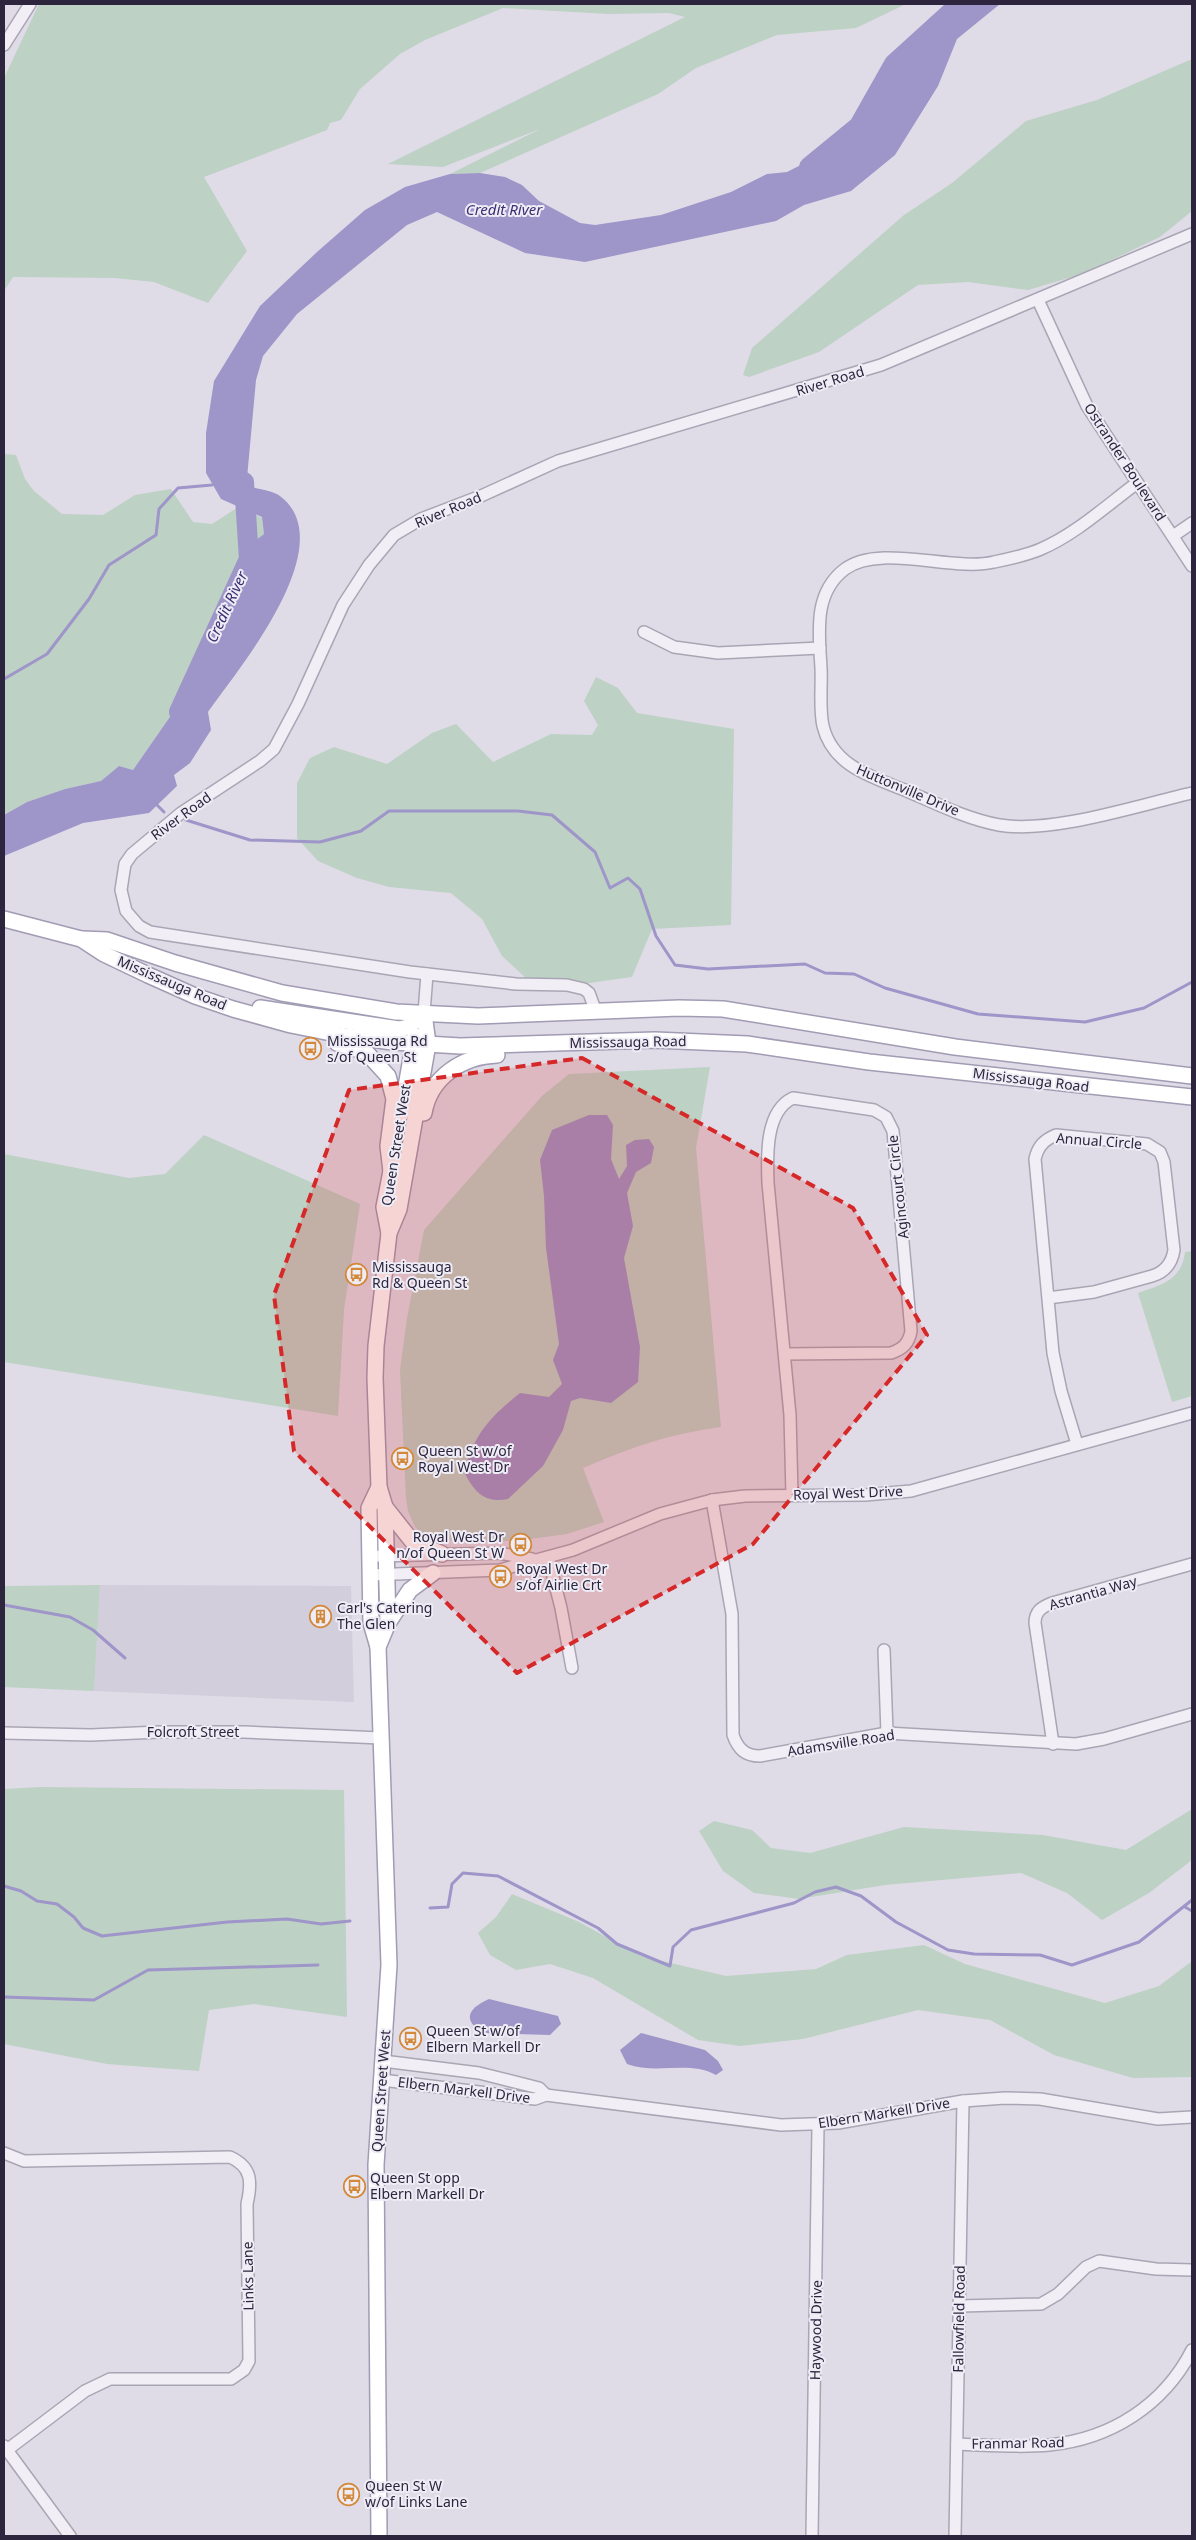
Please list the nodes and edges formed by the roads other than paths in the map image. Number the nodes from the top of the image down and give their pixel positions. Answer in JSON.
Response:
{"nodes":[{"id":1,"x":30,"y":4,"type":"edge"},
{"id":2,"x":4,"y":45,"type":"edge"},
{"id":3,"x":1192,"y":234,"type":"edge"},
{"id":4,"x":1038,"y":300,"type":"junction"},
{"id":5,"x":1137,"y":482,"type":"junction"},
{"id":6,"x":1192,"y":523,"type":"edge"},
{"id":7,"x":1173,"y":536,"type":"junction"},
{"id":8,"x":1192,"y":566,"type":"edge"},
{"id":9,"x":644,"y":632,"type":"dead end"},
{"id":10,"x":820,"y":648,"type":"junction"},
{"id":11,"x":1192,"y":793,"type":"edge"},
{"id":12,"x":4,"y":919,"type":"edge"},
{"id":13,"x":81,"y":939,"type":"junction"},
{"id":14,"x":427,"y":974,"type":"junction"},
{"id":15,"x":233,"y":1009,"type":"junction"},
{"id":16,"x":596,"y":1012,"type":"junction"},
{"id":17,"x":424,"y":1013,"type":"junction"},
{"id":18,"x":262,"y":1017,"type":"junction"},
{"id":19,"x":412,"y":1043,"type":"junction"},
{"id":20,"x":428,"y":1044,"type":"junction"},
{"id":21,"x":542,"y":1044,"type":"junction"},
{"id":22,"x":1192,"y":1076,"type":"edge"},
{"id":23,"x":1192,"y":1097,"type":"edge"},
{"id":24,"x":410,"y":1146,"type":"junction"},
{"id":25,"x":391,"y":1171,"type":"junction"},
{"id":26,"x":389,"y":1234,"type":"junction"},
{"id":27,"x":1048,"y":1298,"type":"junction"},
{"id":28,"x":784,"y":1354,"type":"junction"},
{"id":29,"x":1192,"y":1413,"type":"edge"},
{"id":30,"x":1077,"y":1444,"type":"junction"},
{"id":31,"x":379,"y":1487,"type":"junction"},
{"id":32,"x":792,"y":1495,"type":"junction"},
{"id":33,"x":712,"y":1500,"type":"junction"},
{"id":34,"x":385,"y":1507,"type":"junction"},
{"id":35,"x":442,"y":1554,"type":"junction"},
{"id":36,"x":386,"y":1556,"type":"junction"},
{"id":37,"x":370,"y":1557,"type":"junction"},
{"id":38,"x":548,"y":1557,"type":"junction"},
{"id":39,"x":534,"y":1559,"type":"junction"},
{"id":40,"x":1192,"y":1564,"type":"edge"},
{"id":41,"x":433,"y":1574,"type":"junction"},
{"id":42,"x":370,"y":1575,"type":"junction"},
{"id":43,"x":387,"y":1575,"type":"junction"},
{"id":44,"x":388,"y":1623,"type":"junction"},
{"id":45,"x":378,"y":1647,"type":"junction"},
{"id":46,"x":884,"y":1650,"type":"dead end"},
{"id":47,"x":572,"y":1668,"type":"dead end"},
{"id":48,"x":1192,"y":1714,"type":"edge"},
{"id":49,"x":4,"y":1733,"type":"edge"},
{"id":50,"x":887,"y":1733,"type":"junction"},
{"id":51,"x":381,"y":1738,"type":"junction"},
{"id":52,"x":1053,"y":1744,"type":"junction"},
{"id":53,"x":383,"y":2061,"type":"junction"},
{"id":54,"x":382,"y":2080,"type":"junction"},
{"id":55,"x":546,"y":2095,"type":"junction"},
{"id":56,"x":963,"y":2101,"type":"junction"},
{"id":57,"x":1192,"y":2117,"type":"edge"},
{"id":58,"x":818,"y":2125,"type":"junction"},
{"id":59,"x":4,"y":2153,"type":"edge"},
{"id":60,"x":1192,"y":2270,"type":"edge"},
{"id":61,"x":960,"y":2306,"type":"junction"},
{"id":62,"x":1192,"y":2350,"type":"edge"},
{"id":63,"x":957,"y":2444,"type":"junction"},
{"id":64,"x":5,"y":2448,"type":"edge"},
{"id":65,"x":70,"y":2536,"type":"edge"},
{"id":66,"x":379,"y":2536,"type":"edge"},
{"id":67,"x":812,"y":2536,"type":"edge"},
{"id":68,"x":955,"y":2536,"type":"edge"}],
"edges":[{"from":1,"to":2,"type":"street"},
{"from":3,"to":4,"type":"street","name":"River Road"},
{"from":4,"to":5,"type":"street","name":"Ostrander Boulevard"},
{"from":4,"to":14,"type":"street","name":"River Road"},
{"from":5,"to":7,"type":"street","name":"Ostrander Boulevard"},
{"from":5,"to":10,"type":"street","name":"Huttonville Drive"},
{"from":6,"to":7,"type":"street"},
{"from":7,"to":8,"type":"street","name":"Ostrander Boulevard"},
{"from":9,"to":10,"type":"street"},
{"from":10,"to":11,"type":"street","name":"Huttonville Drive"},
{"from":12,"to":13,"type":"main road","name":"Mississauga Road"},
{"from":13,"to":15,"type":"main road","name":"Mississauga Road"},
{"from":13,"to":17,"type":"main road","name":"Mississauga Road"},
{"from":14,"to":16,"type":"street","name":"River Road"},
{"from":14,"to":17,"type":"street"},
{"from":15,"to":17,"type":"main road"},
{"from":15,"to":18,"type":"main road","name":"Mississauga Road"},
{"from":16,"to":17,"type":"main road","name":"Mississauga Road"},
{"from":16,"to":22,"type":"main road","name":"Mississauga Road"},
{"from":17,"to":19,"type":"main road","name":"Queen Street West"},
{"from":17,"to":20,"type":"main road","name":"Queen Street West"},
{"from":18,"to":19,"type":"main road","name":"Mississauga Road"},
{"from":18,"to":25,"type":"main road"},
{"from":19,"to":20,"type":"main road","name":"Mississauga Road"},
{"from":19,"to":25,"type":"main road","name":"Queen Street West"},
{"from":20,"to":21,"type":"main road","name":"Mississauga Road"},
{"from":20,"to":24,"type":"main road","name":"Queen Street West"},
{"from":21,"to":23,"type":"main road","name":"Mississauga Road"},
{"from":21,"to":24,"type":"main road"},
{"from":24,"to":26,"type":"main road","name":"Queen Street West"},
{"from":25,"to":26,"type":"main road","name":"Queen Street West"},
{"from":26,"to":31,"type":"main road","name":"Queen Street West"},
{"from":27,"to":27,"type":"street","name":"Annual Circle"},
{"from":27,"to":30,"type":"street","name":"Annual Circle"},
{"from":28,"to":28,"type":"street","name":"Agincourt Circle"},
{"from":28,"to":32,"type":"street","name":"Agincourt Circle"},
{"from":29,"to":30,"type":"street","name":"Royal West Drive"},
{"from":30,"to":32,"type":"street","name":"Royal West Drive"},
{"from":31,"to":34,"type":"main road","name":"Queen Street West"},
{"from":31,"to":37,"type":"main road","name":"Queen Street West"},
{"from":32,"to":33,"type":"street","name":"Royal West Drive"},
{"from":33,"to":38,"type":"street","name":"Royal West Drive"},
{"from":33,"to":50,"type":"street","name":"Adamsville Road"},
{"from":34,"to":35,"type":"main road"},
{"from":34,"to":36,"type":"main road","name":"Queen Street West"},
{"from":35,"to":36,"type":"street","name":"Royal West Drive"},
{"from":35,"to":39,"type":"street","name":"Royal West Drive"},
{"from":36,"to":37,"type":"street","name":"Royal West Drive"},
{"from":36,"to":43,"type":"main road","name":"Queen Street West"},
{"from":37,"to":42,"type":"main road","name":"Queen Street West"},
{"from":38,"to":39,"type":"street","name":"Royal West Drive"},
{"from":38,"to":47,"type":"street"},
{"from":39,"to":41,"type":"street","name":"Royal West Drive"},
{"from":40,"to":52,"type":"street","name":"Astrantia Way"},
{"from":41,"to":43,"type":"street","name":"Royal West Drive"},
{"from":41,"to":44,"type":"main road"},
{"from":42,"to":43,"type":"street","name":"Royal West Drive"},
{"from":42,"to":45,"type":"main road","name":"Queen Street West"},
{"from":43,"to":44,"type":"main road","name":"Queen Street West"},
{"from":44,"to":45,"type":"main road","name":"Queen Street West"},
{"from":45,"to":51,"type":"main road","name":"Queen Street West"},
{"from":46,"to":50,"type":"street"},
{"from":48,"to":52,"type":"street","name":"Adamsville Road"},
{"from":49,"to":51,"type":"street","name":"Folcroft Street"},
{"from":50,"to":52,"type":"street","name":"Adamsville Road"},
{"from":51,"to":53,"type":"main road","name":"Queen Street West"},
{"from":53,"to":54,"type":"main road","name":"Queen Street West"},
{"from":53,"to":55,"type":"street","name":"Elbern Markell Drive"},
{"from":54,"to":55,"type":"street","name":"Elbern Markell Drive"},
{"from":54,"to":66,"type":"main road","name":"Queen Street West"},
{"from":55,"to":58,"type":"street","name":"Elbern Markell Drive"},
{"from":56,"to":57,"type":"street","name":"Elbern Markell Drive"},
{"from":56,"to":58,"type":"street","name":"Elbern Markell Drive"},
{"from":56,"to":61,"type":"street","name":"Fallowfield Road"},
{"from":58,"to":67,"type":"street","name":"Haywood Drive"},
{"from":59,"to":64,"type":"street","name":"Links Lane"},
{"from":60,"to":61,"type":"street"},
{"from":61,"to":63,"type":"street","name":"Fallowfield Road"},
{"from":62,"to":63,"type":"street","name":"Franmar Road"},
{"from":63,"to":68,"type":"street","name":"Fallowfield Road"},
{"from":64,"to":65,"type":"street","name":"Links Lane"}]}
